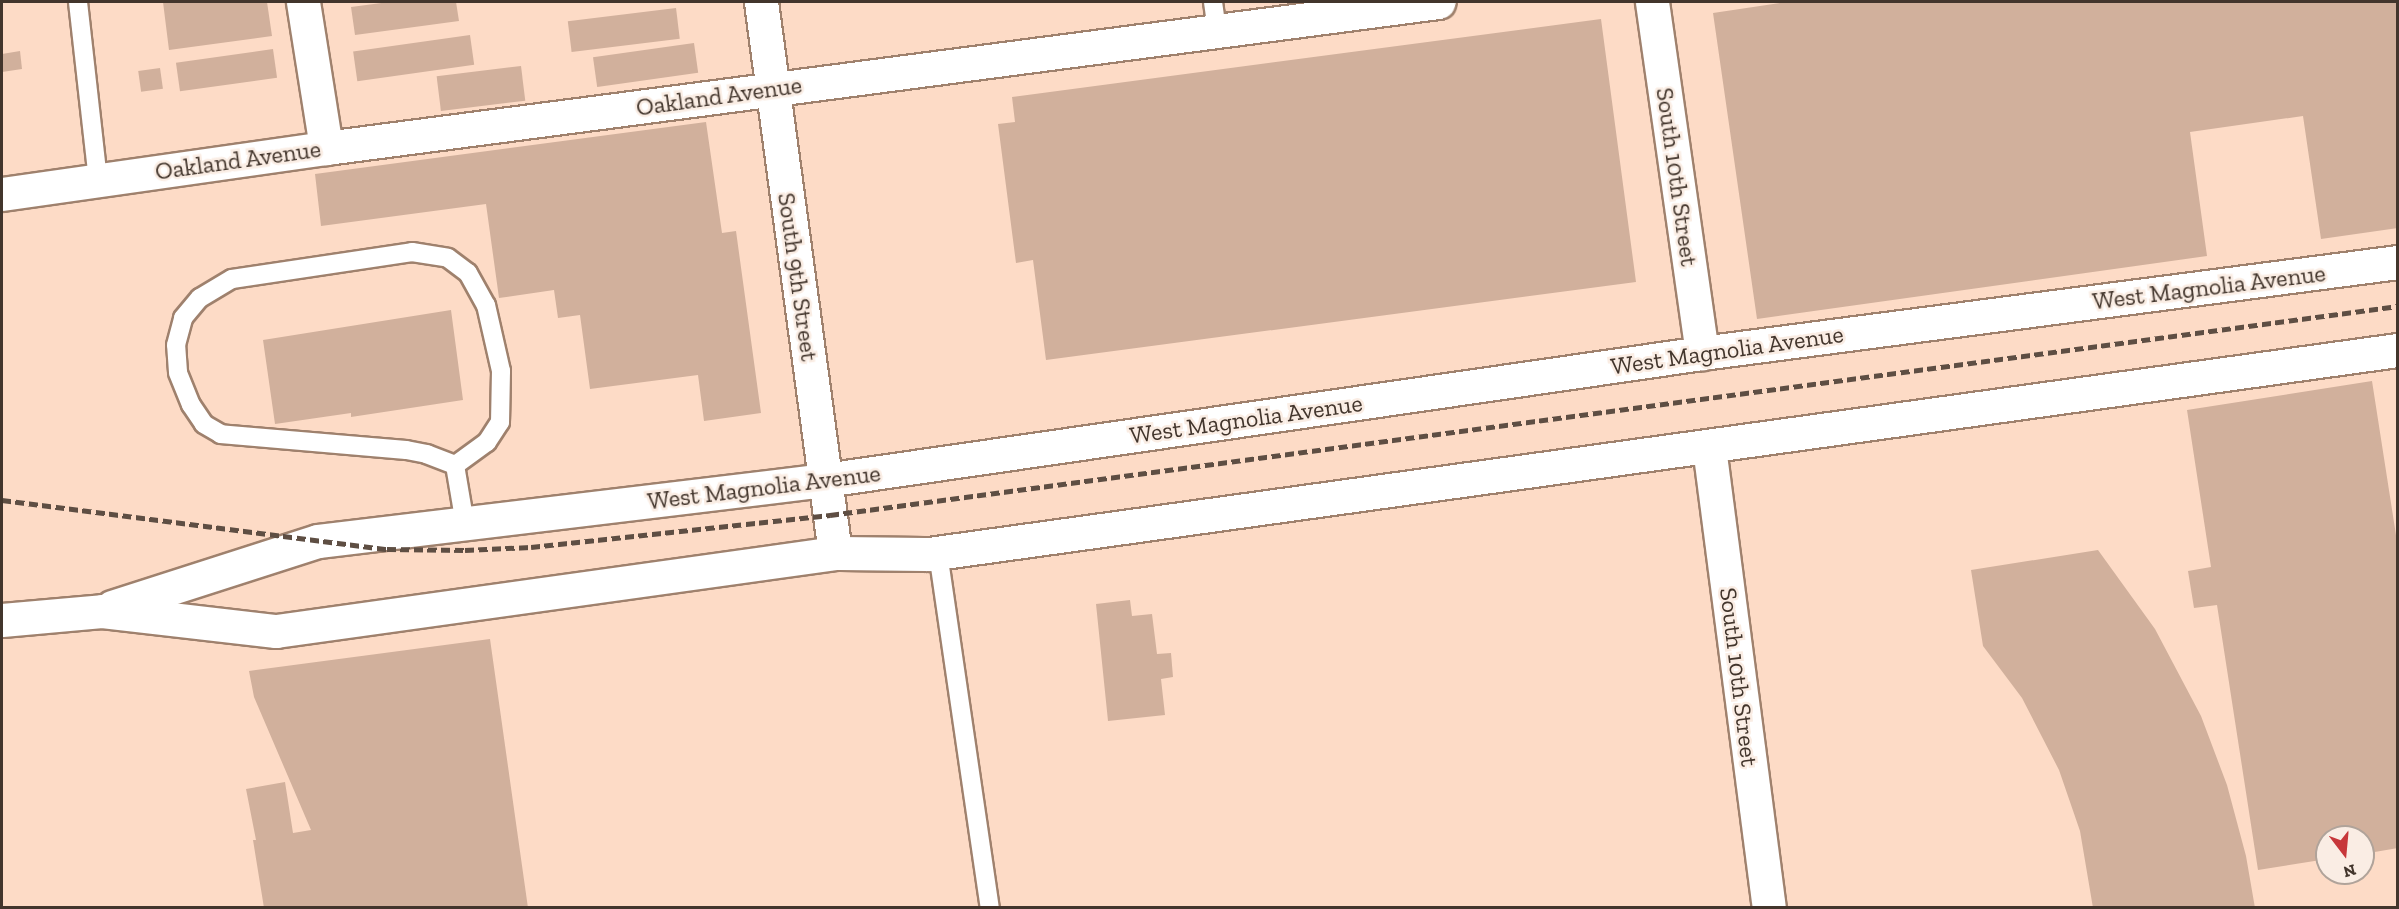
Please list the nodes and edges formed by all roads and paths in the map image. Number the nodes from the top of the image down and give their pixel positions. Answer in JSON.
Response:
{"nodes":[{"id":1,"x":78,"y":2,"type":"edge"},
{"id":2,"x":303,"y":2,"type":"edge"},
{"id":3,"x":761,"y":2,"type":"edge"},
{"id":4,"x":1437,"y":2,"type":"edge"},
{"id":5,"x":1652,"y":2,"type":"edge"},
{"id":6,"x":1215,"y":16,"type":"edge"},
{"id":7,"x":773,"y":88,"type":"junction"},
{"id":8,"x":326,"y":148,"type":"junction"},
{"id":9,"x":98,"y":180,"type":"junction"},
{"id":10,"x":2,"y":194,"type":"edge"},
{"id":11,"x":2397,"y":262,"type":"edge"},
{"id":12,"x":2397,"y":350,"type":"edge"},
{"id":13,"x":1702,"y":353,"type":"junction"},
{"id":14,"x":1709,"y":447,"type":"junction"},
{"id":15,"x":455,"y":465,"type":"junction"},
{"id":16,"x":825,"y":480,"type":"junction"},
{"id":17,"x":465,"y":524,"type":"junction"},
{"id":18,"x":836,"y":553,"type":"junction"},
{"id":19,"x":938,"y":553,"type":"junction"},
{"id":20,"x":102,"y":611,"type":"junction"},
{"id":21,"x":2,"y":620,"type":"edge"},
{"id":22,"x":990,"y":908,"type":"edge"},
{"id":23,"x":1769,"y":908,"type":"edge"}],
"edges":[{"from":1,"to":9,"type":"lane"},
{"from":2,"to":8,"type":"street"},
{"from":3,"to":7,"type":"street","name":"South 9th Street"},
{"from":4,"to":6,"type":"street","name":"Oakland Avenue"},
{"from":5,"to":13,"type":"street","name":"South 10th Street"},
{"from":6,"to":7,"type":"street","name":"Oakland Avenue"},
{"from":7,"to":8,"type":"street","name":"Oakland Avenue"},
{"from":7,"to":16,"type":"street","name":"South 9th Street"},
{"from":8,"to":9,"type":"street","name":"Oakland Avenue"},
{"from":9,"to":10,"type":"street","name":"Oakland Avenue"},
{"from":11,"to":13,"type":"street","name":"West Magnolia Avenue"},
{"from":12,"to":14,"type":"street","name":"West Magnolia Avenue"},
{"from":13,"to":16,"type":"street","name":"West Magnolia Avenue"},
{"from":14,"to":19,"type":"street","name":"West Magnolia Avenue"},
{"from":14,"to":23,"type":"street","name":"South 10th Street"},
{"from":15,"to":15,"type":"lane"},
{"from":15,"to":17,"type":"lane"},
{"from":16,"to":17,"type":"street","name":"West Magnolia Avenue"},
{"from":16,"to":18,"type":"street","name":"South 9th Street"},
{"from":17,"to":20,"type":"street","name":"West Magnolia Avenue"},
{"from":18,"to":19,"type":"street","name":"West Magnolia Avenue"},
{"from":18,"to":20,"type":"street","name":"West Magnolia Avenue"},
{"from":19,"to":22,"type":"lane"},
{"from":20,"to":21,"type":"street","name":"West Magnolia Avenue"}]}
